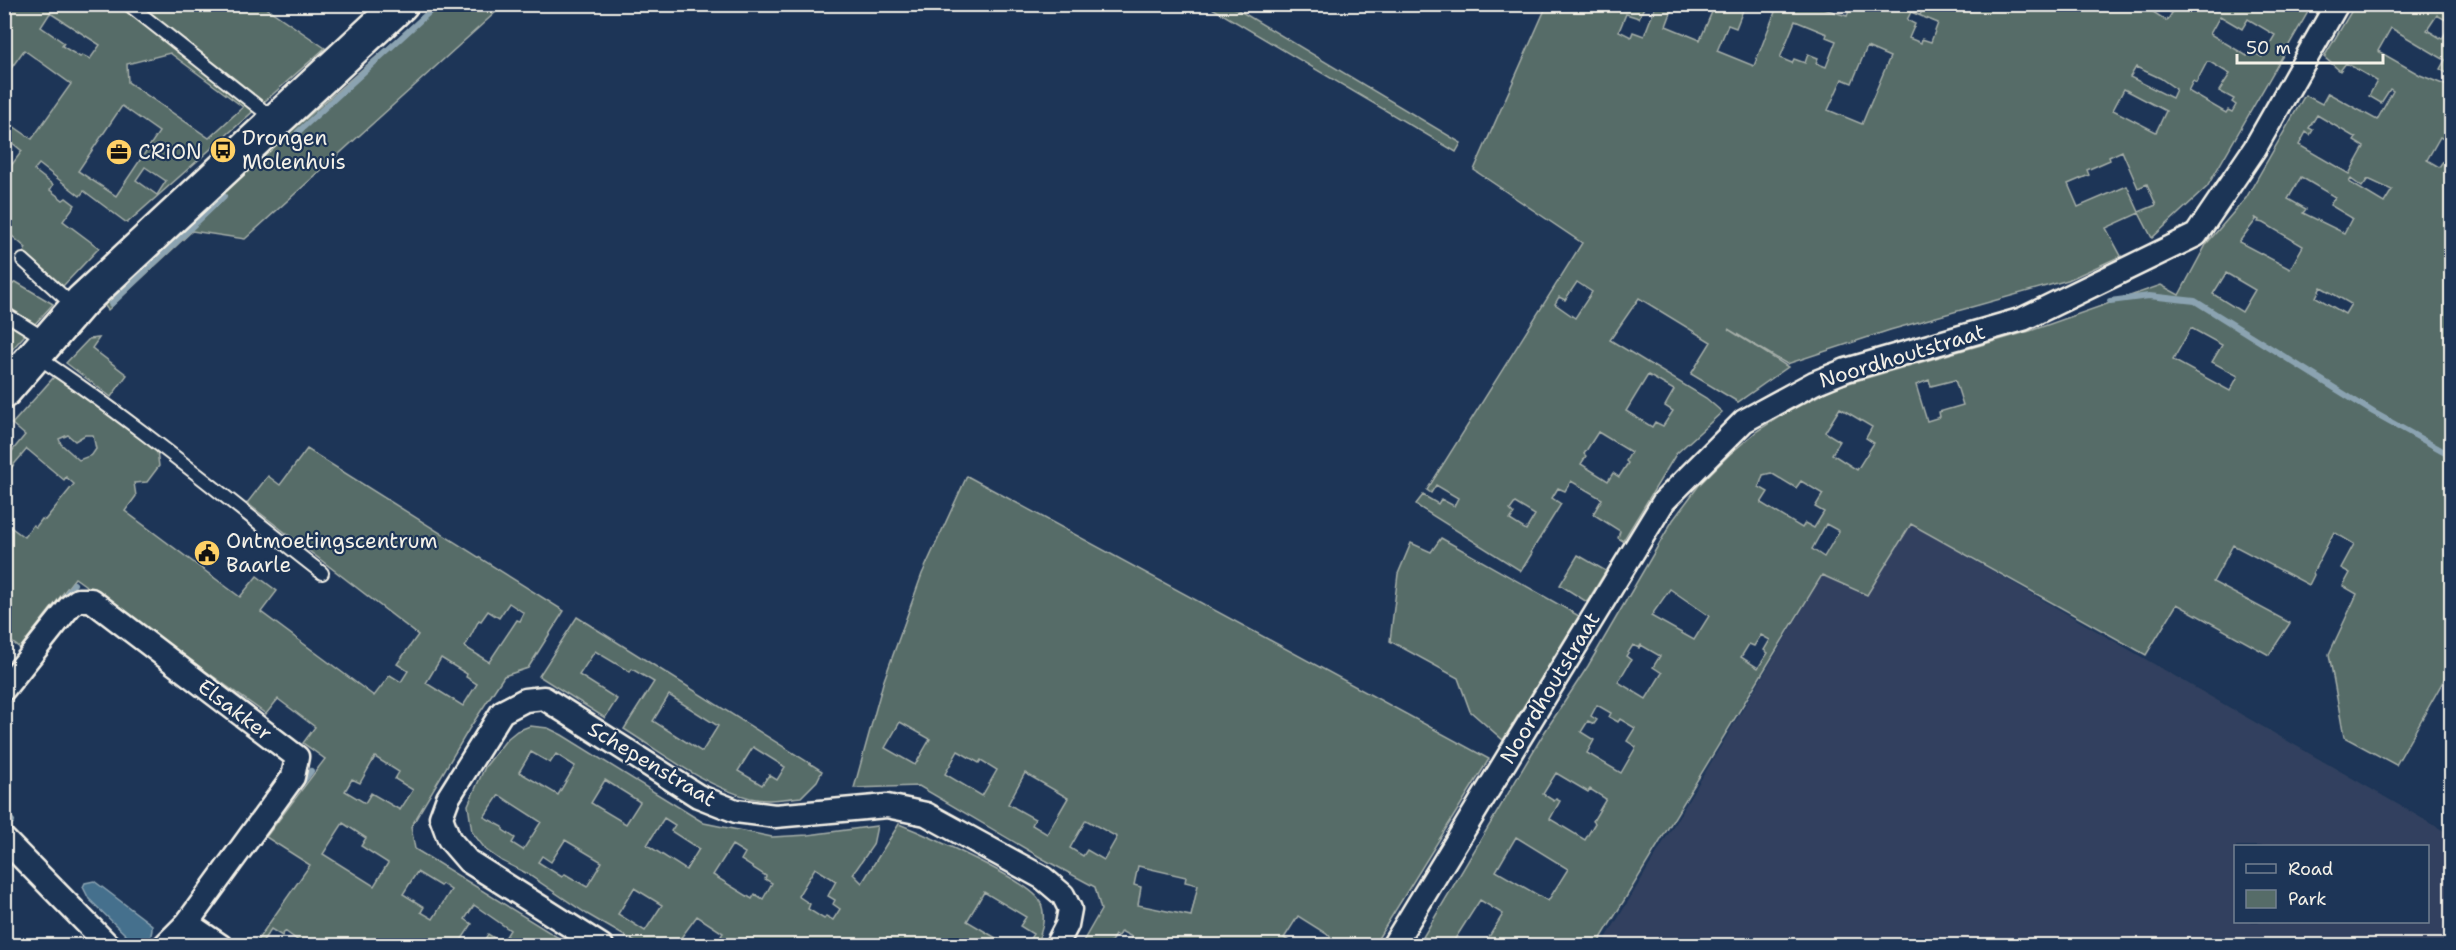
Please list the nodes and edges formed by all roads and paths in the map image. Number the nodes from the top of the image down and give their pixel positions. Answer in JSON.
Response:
{"nodes":[{"id":1,"x":128,"y":4,"type":"edge"},
{"id":2,"x":401,"y":4,"type":"edge"},
{"id":3,"x":2337,"y":4,"type":"edge"},
{"id":4,"x":276,"y":120,"type":"junction"},
{"id":5,"x":23,"y":260,"type":"dead end"},
{"id":6,"x":79,"y":304,"type":"junction"},
{"id":7,"x":4,"y":313,"type":"edge"},
{"id":8,"x":42,"y":348,"type":"junction"},
{"id":9,"x":4,"y":391,"type":"edge"},
{"id":10,"x":322,"y":573,"type":"dead end"},
{"id":11,"x":4,"y":689,"type":"edge"},
{"id":12,"x":4,"y":839,"type":"edge"},
{"id":13,"x":187,"y":923,"type":"junction"},
{"id":14,"x":109,"y":945,"type":"edge"},
{"id":15,"x":164,"y":945,"type":"edge"},
{"id":16,"x":221,"y":945,"type":"edge"},
{"id":17,"x":602,"y":945,"type":"edge"},
{"id":18,"x":1056,"y":945,"type":"edge"},
{"id":19,"x":1393,"y":945,"type":"edge"}],
"edges":[{"from":1,"to":4,"type":"lane"},
{"from":2,"to":4,"type":"main road"},
{"from":3,"to":19,"type":"street","name":"Noordhoutstraat"},
{"from":4,"to":6,"type":"main road"},
{"from":5,"to":6,"type":"lane"},
{"from":6,"to":8,"type":"main road"},
{"from":7,"to":8,"type":"lane"},
{"from":8,"to":9,"type":"main road"},
{"from":8,"to":10,"type":"lane"},
{"from":11,"to":13,"type":"street","name":"Elsakker"},
{"from":12,"to":14,"type":"street"},
{"from":13,"to":15,"type":"street","name":"Elsakker"},
{"from":13,"to":16,"type":"street"},
{"from":17,"to":18,"type":"street","name":"Schepenstraat"}]}
